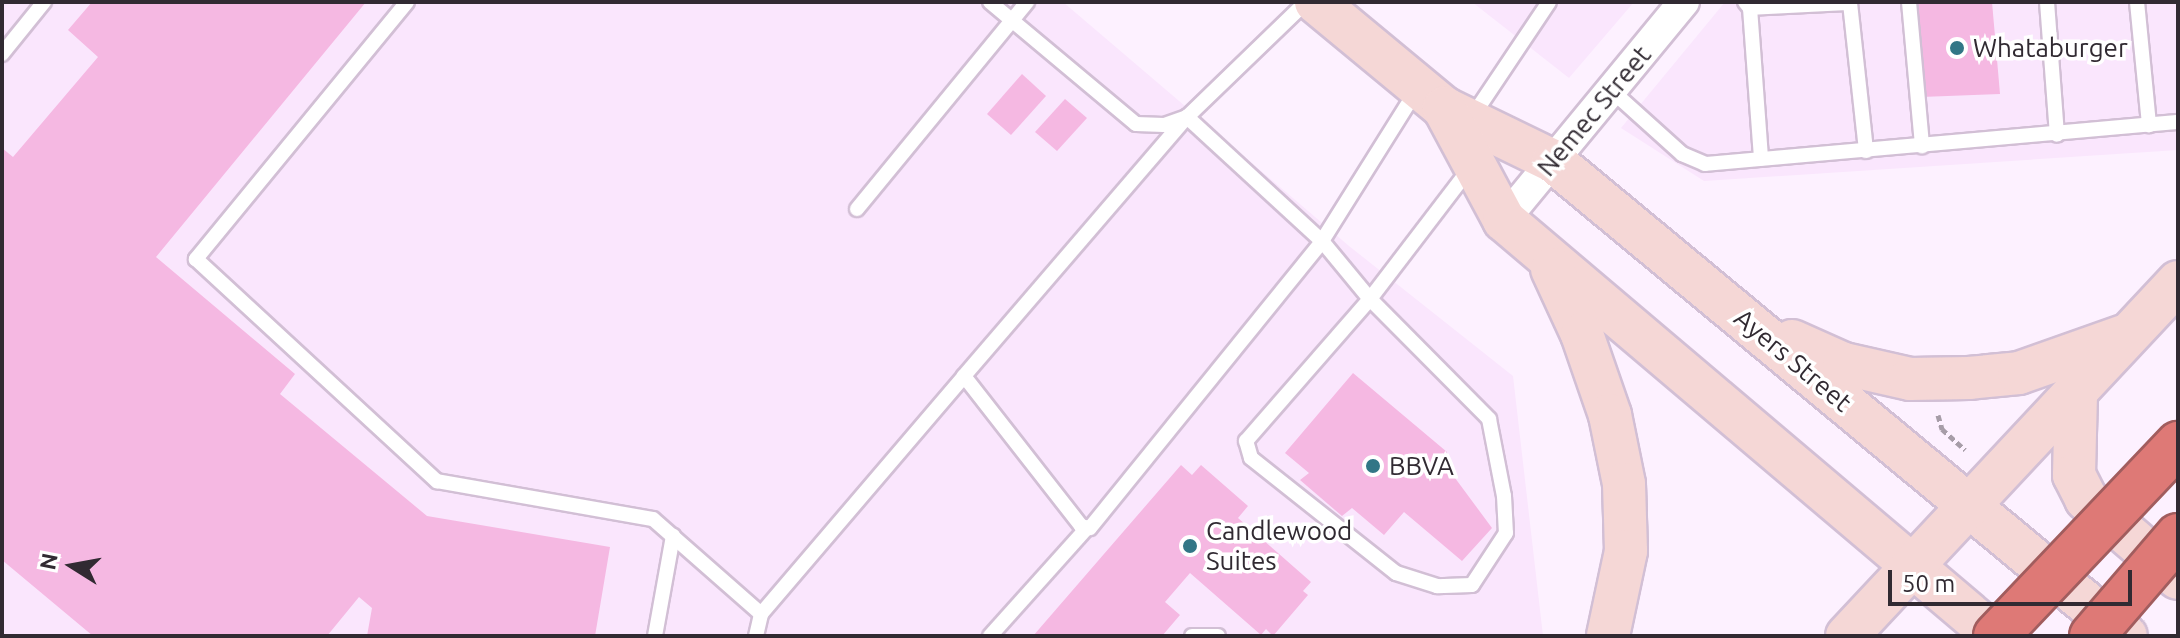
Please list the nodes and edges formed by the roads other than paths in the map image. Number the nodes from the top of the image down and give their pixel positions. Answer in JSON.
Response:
{"nodes":[{"id":1,"x":44,"y":2,"type":"edge"},
{"id":2,"x":407,"y":2,"type":"edge"},
{"id":3,"x":990,"y":2,"type":"edge"},
{"id":4,"x":1027,"y":2,"type":"edge"},
{"id":5,"x":1549,"y":2,"type":"edge"},
{"id":6,"x":1684,"y":2,"type":"edge"},
{"id":7,"x":1860,"y":2,"type":"edge"},
{"id":8,"x":1909,"y":2,"type":"edge"},
{"id":9,"x":2047,"y":2,"type":"edge"},
{"id":10,"x":2137,"y":2,"type":"edge"},
{"id":11,"x":1850,"y":3,"type":"edge"},
{"id":12,"x":1748,"y":5,"type":"edge"},
{"id":13,"x":1326,"y":8,"type":"edge"},
{"id":14,"x":1012,"y":20,"type":"junction"},
{"id":15,"x":2,"y":54,"type":"edge"},
{"id":16,"x":1611,"y":90,"type":"junction"},
{"id":17,"x":1444,"y":105,"type":"junction"},
{"id":18,"x":1187,"y":117,"type":"junction"},
{"id":19,"x":2178,"y":122,"type":"edge"},
{"id":20,"x":2149,"y":125,"type":"junction"},
{"id":21,"x":2057,"y":135,"type":"junction"},
{"id":22,"x":1922,"y":146,"type":"junction"},
{"id":23,"x":1866,"y":151,"type":"junction"},
{"id":24,"x":1761,"y":159,"type":"junction"},
{"id":25,"x":1553,"y":161,"type":"junction"},
{"id":26,"x":1473,"y":164,"type":"junction"},
{"id":27,"x":857,"y":209,"type":"dead end"},
{"id":28,"x":1504,"y":220,"type":"junction"},
{"id":29,"x":1322,"y":241,"type":"junction"},
{"id":30,"x":1546,"y":257,"type":"junction"},
{"id":31,"x":2178,"y":282,"type":"edge"},
{"id":32,"x":1370,"y":299,"type":"junction"},
{"id":33,"x":1744,"y":319,"type":"junction"},
{"id":34,"x":2129,"y":334,"type":"junction"},
{"id":35,"x":964,"y":376,"type":"junction"},
{"id":36,"x":2076,"y":393,"type":"junction"},
{"id":37,"x":2178,"y":444,"type":"edge"},
{"id":38,"x":1969,"y":506,"type":"junction"},
{"id":39,"x":1086,"y":529,"type":"junction"},
{"id":40,"x":673,"y":536,"type":"junction"},
{"id":41,"x":2178,"y":536,"type":"edge"},
{"id":42,"x":1913,"y":568,"type":"junction"},
{"id":43,"x":2178,"y":578,"type":"edge"},
{"id":44,"x":761,"y":614,"type":"junction"},
{"id":45,"x":655,"y":636,"type":"edge"},
{"id":46,"x":756,"y":636,"type":"edge"},
{"id":47,"x":990,"y":636,"type":"edge"},
{"id":48,"x":1192,"y":636,"type":"edge"},
{"id":49,"x":1218,"y":636,"type":"edge"},
{"id":50,"x":1608,"y":636,"type":"edge"},
{"id":51,"x":1847,"y":636,"type":"edge"},
{"id":52,"x":1995,"y":636,"type":"edge"},
{"id":53,"x":2092,"y":636,"type":"edge"},
{"id":54,"x":2126,"y":636,"type":"edge"}],
"edges":[{"from":1,"to":15,"type":"lane"},
{"from":2,"to":40,"type":"lane"},
{"from":3,"to":14,"type":"lane"},
{"from":4,"to":14,"type":"lane"},
{"from":5,"to":17,"type":"lane"},
{"from":6,"to":16,"type":"street","name":"Nemec Street"},
{"from":7,"to":11,"type":"lane"},
{"from":8,"to":22,"type":"lane"},
{"from":9,"to":21,"type":"lane"},
{"from":10,"to":20,"type":"lane"},
{"from":11,"to":12,"type":"lane"},
{"from":11,"to":23,"type":"lane"},
{"from":12,"to":24,"type":"lane"},
{"from":13,"to":17,"type":"main road","name":"Ayers Street"},
{"from":13,"to":18,"type":"lane"},
{"from":14,"to":18,"type":"lane"},
{"from":14,"to":27,"type":"lane"},
{"from":16,"to":24,"type":"lane"},
{"from":16,"to":25,"type":"street","name":"Nemec Street"},
{"from":17,"to":25,"type":"main road","name":"Ayers Street"},
{"from":17,"to":26,"type":"main road","name":"Ayers Street"},
{"from":17,"to":29,"type":"lane"},
{"from":18,"to":29,"type":"lane"},
{"from":18,"to":35,"type":"lane"},
{"from":19,"to":20,"type":"lane"},
{"from":20,"to":21,"type":"lane"},
{"from":21,"to":22,"type":"lane"},
{"from":22,"to":23,"type":"lane"},
{"from":23,"to":24,"type":"lane"},
{"from":25,"to":28,"type":"street","name":"Nemec Street"},
{"from":25,"to":33,"type":"main road","name":"Ayers Street"},
{"from":26,"to":28,"type":"main road","name":"Ayers Street"},
{"from":26,"to":32,"type":"lane"},
{"from":28,"to":30,"type":"main road","name":"Ayers Street"},
{"from":29,"to":32,"type":"lane"},
{"from":29,"to":39,"type":"lane"},
{"from":30,"to":42,"type":"main road","name":"Ayers Street"},
{"from":30,"to":50,"type":"main road"},
{"from":31,"to":34,"type":"main road"},
{"from":32,"to":32,"type":"lane"},
{"from":33,"to":34,"type":"main road"},
{"from":33,"to":38,"type":"main road","name":"Ayers Street"},
{"from":34,"to":36,"type":"main road"},
{"from":35,"to":39,"type":"lane"},
{"from":35,"to":44,"type":"lane"},
{"from":36,"to":38,"type":"main road"},
{"from":36,"to":43,"type":"main road"},
{"from":37,"to":52,"type":"highway","bridge":true},
{"from":38,"to":42,"type":"main road"},
{"from":38,"to":54,"type":"main road","name":"Ayers Street"},
{"from":39,"to":47,"type":"lane"},
{"from":40,"to":44,"type":"lane"},
{"from":40,"to":45,"type":"lane"},
{"from":41,"to":53,"type":"highway","bridge":true},
{"from":42,"to":51,"type":"main road"},
{"from":42,"to":52,"type":"main road","name":"Ayers Street"},
{"from":44,"to":46,"type":"lane"},
{"from":48,"to":49,"type":"lane"}]}
